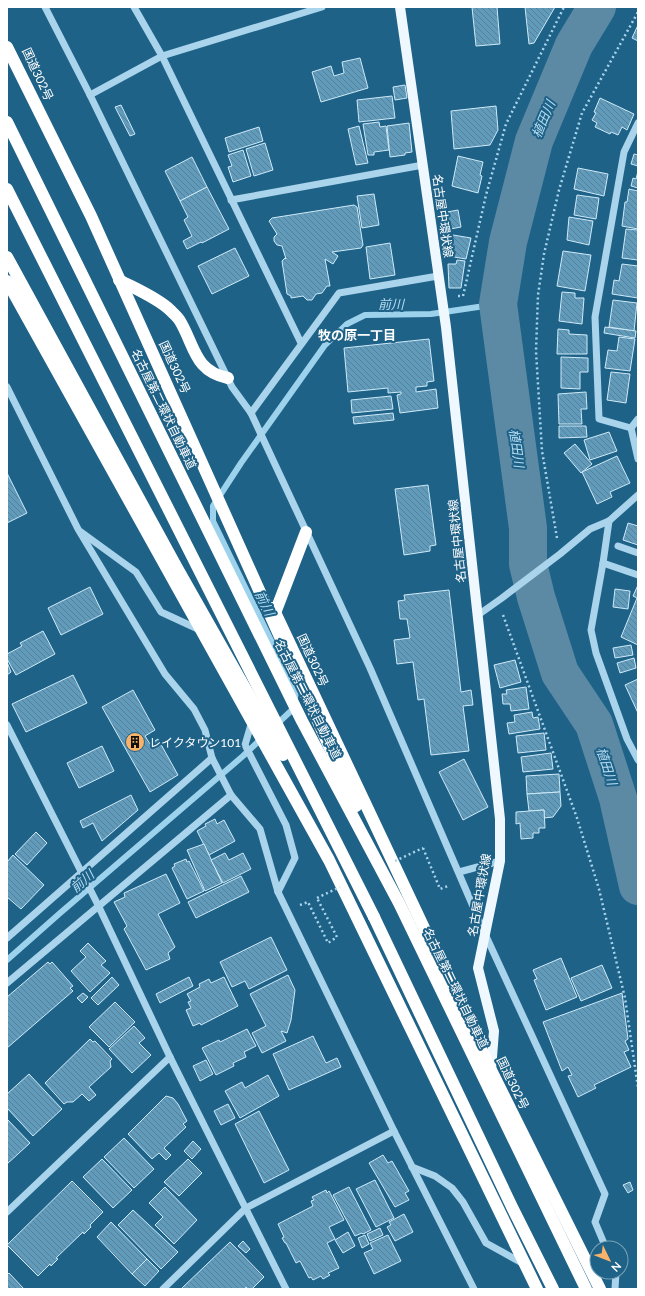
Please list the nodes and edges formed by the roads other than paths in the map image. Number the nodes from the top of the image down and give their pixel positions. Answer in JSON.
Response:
{"nodes":[{"id":1,"x":45,"y":7,"type":"edge"},
{"id":2,"x":134,"y":7,"type":"edge"},
{"id":3,"x":322,"y":7,"type":"edge"},
{"id":4,"x":400,"y":7,"type":"edge"},
{"id":5,"x":7,"y":40,"type":"edge"},
{"id":6,"x":7,"y":47,"type":"edge"},
{"id":7,"x":162,"y":56,"type":"junction"},
{"id":8,"x":90,"y":95,"type":"junction"},
{"id":9,"x":7,"y":122,"type":"edge"},
{"id":10,"x":638,"y":123,"type":"edge"},
{"id":11,"x":423,"y":165,"type":"junction"},
{"id":12,"x":7,"y":190,"type":"edge"},
{"id":13,"x":231,"y":200,"type":"junction"},
{"id":14,"x":7,"y":257,"type":"edge"},
{"id":15,"x":438,"y":276,"type":"junction"},
{"id":16,"x":119,"y":280,"type":"junction"},
{"id":17,"x":7,"y":281,"type":"edge"},
{"id":18,"x":302,"y":343,"type":"junction"},
{"id":19,"x":228,"y":378,"type":"junction"},
{"id":20,"x":7,"y":387,"type":"edge"},
{"id":21,"x":251,"y":413,"type":"junction"},
{"id":22,"x":638,"y":419,"type":"edge"},
{"id":23,"x":631,"y":428,"type":"junction"},
{"id":24,"x":638,"y":459,"type":"edge"},
{"id":25,"x":638,"y":495,"type":"edge"},
{"id":26,"x":609,"y":521,"type":"junction"},
{"id":27,"x":78,"y":529,"type":"junction"},
{"id":28,"x":306,"y":532,"type":"junction"},
{"id":29,"x":618,"y":546,"type":"dead end"},
{"id":30,"x":638,"y":553,"type":"edge"},
{"id":31,"x":603,"y":563,"type":"junction"},
{"id":32,"x":638,"y":575,"type":"edge"},
{"id":33,"x":276,"y":612,"type":"junction"},
{"id":34,"x":478,"y":615,"type":"junction"},
{"id":35,"x":202,"y":631,"type":"junction"},
{"id":36,"x":253,"y":722,"type":"junction"},
{"id":37,"x":7,"y":725,"type":"edge"},
{"id":38,"x":212,"y":758,"type":"junction"},
{"id":39,"x":638,"y":760,"type":"edge"},
{"id":40,"x":229,"y":792,"type":"junction"},
{"id":41,"x":500,"y":861,"type":"junction"},
{"id":42,"x":459,"y":872,"type":"junction"},
{"id":43,"x":81,"y":873,"type":"junction"},
{"id":44,"x":278,"y":892,"type":"junction"},
{"id":45,"x":399,"y":903,"type":"junction"},
{"id":46,"x":97,"y":904,"type":"junction"},
{"id":47,"x":374,"y":916,"type":"junction"},
{"id":48,"x":486,"y":934,"type":"junction"},
{"id":49,"x":7,"y":938,"type":"edge"},
{"id":50,"x":7,"y":983,"type":"edge"},
{"id":51,"x":170,"y":1057,"type":"junction"},
{"id":52,"x":491,"y":1070,"type":"junction"},
{"id":53,"x":394,"y":1131,"type":"junction"},
{"id":54,"x":412,"y":1167,"type":"junction"},
{"id":55,"x":246,"y":1208,"type":"junction"},
{"id":56,"x":7,"y":1212,"type":"edge"},
{"id":57,"x":603,"y":1240,"type":"edge"},
{"id":58,"x":526,"y":1265,"type":"junction"},
{"id":59,"x":163,"y":1289,"type":"edge"},
{"id":60,"x":286,"y":1289,"type":"edge"},
{"id":61,"x":474,"y":1289,"type":"edge"},
{"id":62,"x":537,"y":1289,"type":"edge"},
{"id":63,"x":553,"y":1289,"type":"edge"},
{"id":64,"x":586,"y":1289,"type":"edge"},
{"id":65,"x":600,"y":1289,"type":"edge"}],
"edges":[{"from":1,"to":8,"type":"street"},
{"from":2,"to":7,"type":"street"},
{"from":3,"to":7,"type":"street"},
{"from":4,"to":11,"type":"main road","name":"名古屋中環状線"},
{"from":5,"to":16,"type":"highway","name":"国道302号"},
{"from":6,"to":45,"type":"highway","bridge":true},
{"from":7,"to":8,"type":"street"},
{"from":7,"to":13,"type":"street"},
{"from":8,"to":19,"type":"street"},
{"from":9,"to":45,"type":"highway","name":"名古屋第二環状自動車道","bridge":true},
{"from":10,"to":23,"type":"street"},
{"from":11,"to":13,"type":"street"},
{"from":11,"to":15,"type":"main road","name":"名古屋中環状線"},
{"from":12,"to":47,"type":"highway","bridge":true},
{"from":13,"to":18,"type":"street"},
{"from":14,"to":47,"type":"highway","bridge":true},
{"from":15,"to":18,"type":"street"},
{"from":15,"to":34,"type":"main road","name":"名古屋中環状線"},
{"from":16,"to":19,"type":"highway"},
{"from":16,"to":33,"type":"highway","name":"国道302号","bridge":true},
{"from":17,"to":35,"type":"highway"},
{"from":18,"to":21,"type":"street"},
{"from":19,"to":21,"type":"street"},
{"from":20,"to":27,"type":"street"},
{"from":21,"to":28,"type":"street"},
{"from":22,"to":23,"type":"street"},
{"from":23,"to":24,"type":"street"},
{"from":25,"to":26,"type":"street"},
{"from":26,"to":31,"type":"street"},
{"from":26,"to":34,"type":"street"},
{"from":27,"to":35,"type":"street"},
{"from":27,"to":38,"type":"street"},
{"from":28,"to":33,"type":"highway"},
{"from":28,"to":42,"type":"street"},
{"from":29,"to":30,"type":"street"},
{"from":31,"to":32,"type":"street"},
{"from":31,"to":39,"type":"street"},
{"from":33,"to":52,"type":"highway","name":"国道302号"},
{"from":34,"to":41,"type":"main road","name":"名古屋中環状線"},
{"from":35,"to":36,"type":"highway"},
{"from":36,"to":44,"type":"street"},
{"from":36,"to":58,"type":"highway"},
{"from":37,"to":43,"type":"street"},
{"from":38,"to":40,"type":"street"},
{"from":38,"to":43,"type":"street"},
{"from":40,"to":44,"type":"street"},
{"from":40,"to":46,"type":"street"},
{"from":41,"to":42,"type":"street"},
{"from":41,"to":48,"type":"main road","name":"名古屋中環状線"},
{"from":42,"to":48,"type":"street"},
{"from":43,"to":46,"type":"street"},
{"from":43,"to":49,"type":"street"},
{"from":44,"to":53,"type":"street"},
{"from":45,"to":64,"type":"highway","name":"名古屋第二環状自動車道","bridge":true},
{"from":46,"to":50,"type":"street"},
{"from":46,"to":51,"type":"street"},
{"from":47,"to":63,"type":"highway"},
{"from":48,"to":52,"type":"main road","name":"名古屋中環状線"},
{"from":48,"to":57,"type":"street"},
{"from":51,"to":55,"type":"street"},
{"from":51,"to":56,"type":"street"},
{"from":52,"to":65,"type":"highway","name":"国道302号"},
{"from":53,"to":54,"type":"street"},
{"from":53,"to":55,"type":"street"},
{"from":54,"to":58,"type":"street"},
{"from":54,"to":61,"type":"street"},
{"from":55,"to":59,"type":"street"},
{"from":55,"to":60,"type":"street"},
{"from":58,"to":62,"type":"highway"}]}
